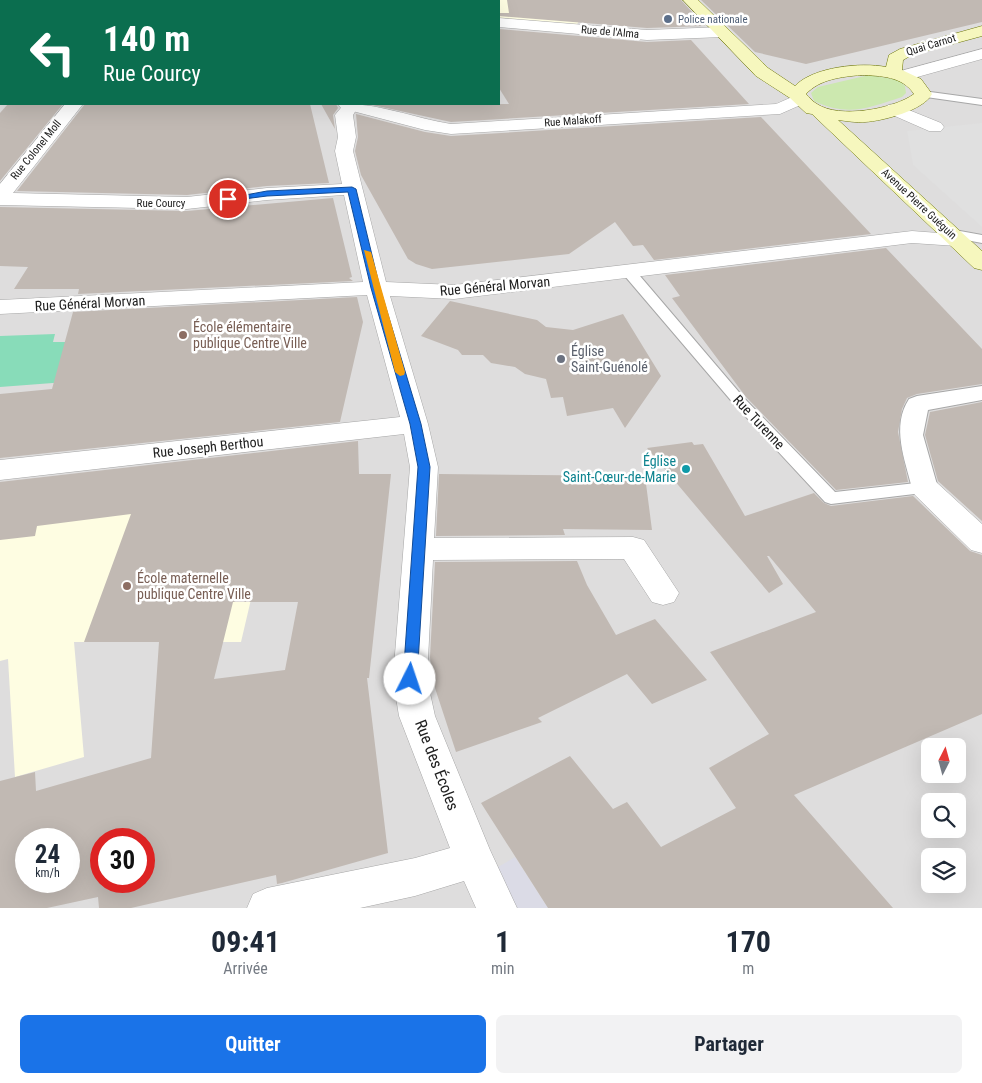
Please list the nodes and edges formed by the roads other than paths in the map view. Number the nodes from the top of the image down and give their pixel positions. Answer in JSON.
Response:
{"nodes":[{"id":1,"x":690,"y":0,"type":"edge"},
{"id":2,"x":706,"y":0,"type":"edge"},
{"id":3,"x":500,"y":22,"type":"edge"},
{"id":4,"x":982,"y":31,"type":"edge"},
{"id":5,"x":722,"y":32,"type":"junction"},
{"id":6,"x":982,"y":54,"type":"edge"},
{"id":7,"x":898,"y":74,"type":"junction"},
{"id":8,"x":821,"y":78,"type":"junction"},
{"id":9,"x":923,"y":94,"type":"junction"},
{"id":10,"x":798,"y":96,"type":"junction"},
{"id":11,"x":982,"y":102,"type":"edge"},
{"id":12,"x":73,"y":105,"type":"edge"},
{"id":13,"x":349,"y":105,"type":"edge"},
{"id":14,"x":354,"y":105,"type":"edge"},
{"id":15,"x":894,"y":109,"type":"junction"},
{"id":16,"x":819,"y":112,"type":"junction"},
{"id":17,"x":860,"y":117,"type":"junction"},
{"id":18,"x":935,"y":127,"type":"dead end"},
{"id":19,"x":856,"y":145,"type":"junction"},
{"id":20,"x":352,"y":189,"type":"junction"},
{"id":21,"x":0,"y":198,"type":"edge"},
{"id":22,"x":953,"y":236,"type":"junction"},
{"id":23,"x":982,"y":239,"type":"edge"},
{"id":24,"x":982,"y":264,"type":"edge"},
{"id":25,"x":628,"y":272,"type":"junction"},
{"id":26,"x":376,"y":288,"type":"junction"},
{"id":27,"x":0,"y":307,"type":"edge"},
{"id":28,"x":982,"y":393,"type":"edge"},
{"id":29,"x":415,"y":424,"type":"junction"},
{"id":30,"x":0,"y":470,"type":"edge"},
{"id":31,"x":926,"y":488,"type":"junction"},
{"id":32,"x":982,"y":542,"type":"edge"},
{"id":33,"x":419,"y":549,"type":"junction"},
{"id":34,"x":663,"y":592,"type":"dead end"},
{"id":35,"x":474,"y":859,"type":"junction"},
{"id":36,"x":268,"y":908,"type":"edge"},
{"id":37,"x":497,"y":908,"type":"edge"}],
"edges":[{"from":1,"to":5,"type":"main road"},
{"from":2,"to":8,"type":"main road"},
{"from":3,"to":5,"type":"street","name":"Rue de l'Alma"},
{"from":4,"to":7,"type":"main road","name":"Quai Carnot"},
{"from":5,"to":10,"type":"main road"},
{"from":6,"to":7,"type":"street"},
{"from":7,"to":8,"type":"main road"},
{"from":7,"to":9,"type":"main road"},
{"from":8,"to":10,"type":"main road"},
{"from":9,"to":11,"type":"lane"},
{"from":9,"to":15,"type":"main road"},
{"from":10,"to":14,"type":"street","name":"Rue Malakoff"},
{"from":10,"to":16,"type":"main road"},
{"from":12,"to":21,"type":"street","name":"Rue Colonel Moll"},
{"from":13,"to":20,"type":"street","name":"Rue des Écoles"},
{"from":15,"to":17,"type":"main road"},
{"from":15,"to":18,"type":"street"},
{"from":16,"to":17,"type":"main road"},
{"from":16,"to":19,"type":"main road","name":"Avenue Pierre Guéguin"},
{"from":17,"to":19,"type":"main road"},
{"from":19,"to":22,"type":"main road","name":"Avenue Pierre Guéguin"},
{"from":20,"to":21,"type":"street","name":"Rue Courcy"},
{"from":20,"to":26,"type":"street","name":"Rue des Écoles"},
{"from":22,"to":23,"type":"lane"},
{"from":22,"to":24,"type":"main road","name":"Avenue Pierre Guéguin"},
{"from":22,"to":25,"type":"street","name":"Rue Général Morvan"},
{"from":25,"to":26,"type":"street","name":"Rue Général Morvan"},
{"from":25,"to":31,"type":"lane","name":"Rue Turenne"},
{"from":26,"to":27,"type":"street","name":"Rue Général Morvan"},
{"from":26,"to":29,"type":"street","name":"Rue des Écoles"},
{"from":28,"to":31,"type":"street"},
{"from":29,"to":30,"type":"street","name":"Rue Joseph Berthou"},
{"from":29,"to":33,"type":"street","name":"Rue des Écoles"},
{"from":31,"to":32,"type":"street"},
{"from":33,"to":34,"type":"street"},
{"from":33,"to":35,"type":"street","name":"Rue des Écoles"},
{"from":35,"to":36,"type":"street"},
{"from":35,"to":37,"type":"street","name":"Rue des Écoles"}]}
